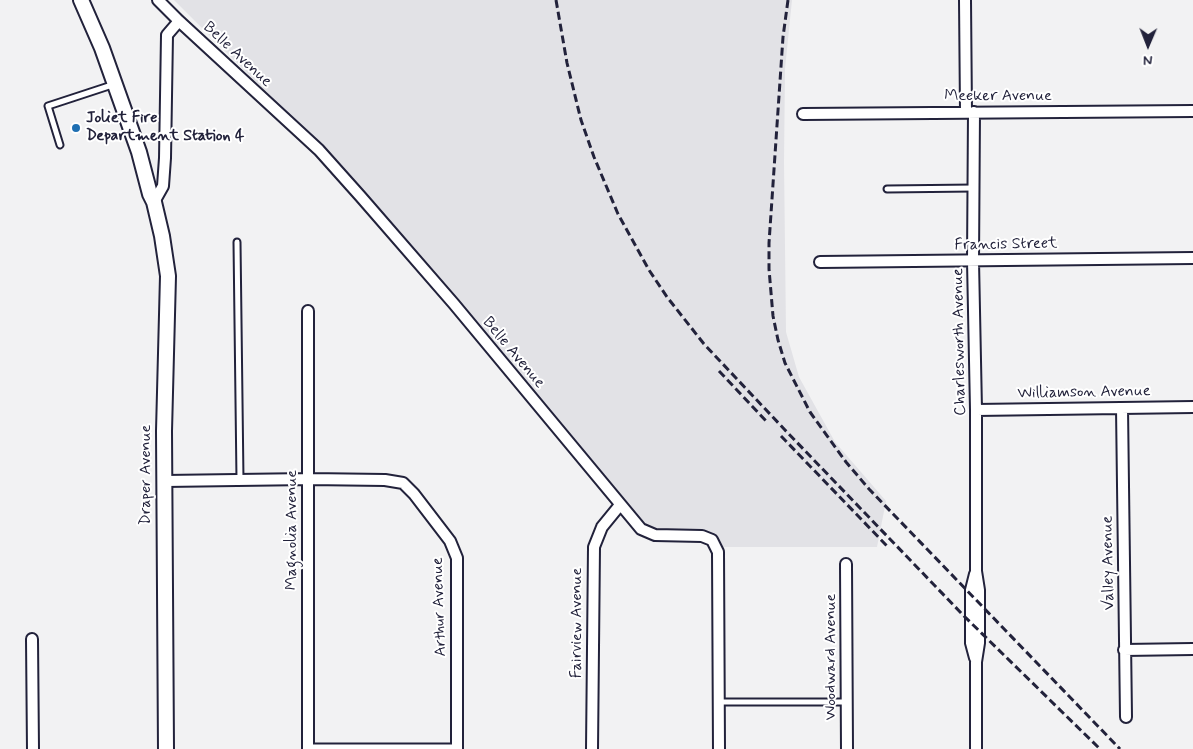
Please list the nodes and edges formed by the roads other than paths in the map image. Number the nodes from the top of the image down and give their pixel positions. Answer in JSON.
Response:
{"nodes":[{"id":1,"x":81,"y":0,"type":"edge"},
{"id":2,"x":158,"y":0,"type":"edge"},
{"id":3,"x":965,"y":0,"type":"edge"},
{"id":4,"x":179,"y":21,"type":"junction"},
{"id":5,"x":115,"y":84,"type":"junction"},
{"id":6,"x":1193,"y":111,"type":"edge"},
{"id":7,"x":970,"y":112,"type":"junction"},
{"id":8,"x":802,"y":114,"type":"dead end"},
{"id":9,"x":60,"y":145,"type":"dead end"},
{"id":10,"x":887,"y":188,"type":"dead end"},
{"id":11,"x":974,"y":188,"type":"junction"},
{"id":12,"x":154,"y":202,"type":"junction"},
{"id":13,"x":238,"y":242,"type":"dead end"},
{"id":14,"x":1193,"y":258,"type":"edge"},
{"id":15,"x":973,"y":261,"type":"junction"},
{"id":16,"x":820,"y":262,"type":"dead end"},
{"id":17,"x":308,"y":311,"type":"dead end"},
{"id":18,"x":1193,"y":407,"type":"edge"},
{"id":19,"x":1122,"y":408,"type":"junction"},
{"id":20,"x":976,"y":410,"type":"junction"},
{"id":21,"x":309,"y":479,"type":"junction"},
{"id":22,"x":240,"y":480,"type":"junction"},
{"id":23,"x":165,"y":481,"type":"junction"},
{"id":24,"x":620,"y":505,"type":"junction"},
{"id":25,"x":846,"y":564,"type":"dead end"},
{"id":26,"x":32,"y":639,"type":"dead end"},
{"id":27,"x":1193,"y":649,"type":"edge"},
{"id":28,"x":1124,"y":650,"type":"junction"},
{"id":29,"x":719,"y":702,"type":"junction"},
{"id":30,"x":847,"y":702,"type":"junction"},
{"id":31,"x":1126,"y":717,"type":"dead end"},
{"id":32,"x":308,"y":748,"type":"edge"},
{"id":33,"x":457,"y":748,"type":"edge"},
{"id":34,"x":33,"y":749,"type":"edge"},
{"id":35,"x":166,"y":749,"type":"edge"},
{"id":36,"x":592,"y":749,"type":"edge"},
{"id":37,"x":719,"y":749,"type":"edge"},
{"id":38,"x":847,"y":749,"type":"edge"},
{"id":39,"x":976,"y":749,"type":"edge"}],
"edges":[{"from":1,"to":5,"type":"street","name":"Draper Avenue"},
{"from":2,"to":4,"type":"street","name":"Belle Avenue"},
{"from":3,"to":7,"type":"street","name":"Charlesworth Avenue"},
{"from":4,"to":12,"type":"street"},
{"from":4,"to":24,"type":"street","name":"Belle Avenue"},
{"from":5,"to":9,"type":"lane"},
{"from":5,"to":12,"type":"street","name":"Draper Avenue"},
{"from":6,"to":7,"type":"street","name":"Meeker Avenue"},
{"from":7,"to":8,"type":"street","name":"Meeker Avenue"},
{"from":7,"to":11,"type":"street","name":"Charlesworth Avenue"},
{"from":10,"to":11,"type":"lane"},
{"from":11,"to":15,"type":"street","name":"Charlesworth Avenue"},
{"from":12,"to":23,"type":"street","name":"Draper Avenue"},
{"from":13,"to":22,"type":"lane"},
{"from":14,"to":15,"type":"street","name":"Francis Street"},
{"from":15,"to":16,"type":"street","name":"Francis Street"},
{"from":15,"to":20,"type":"street","name":"Charlesworth Avenue"},
{"from":17,"to":21,"type":"street","name":"Magnolia Avenue"},
{"from":18,"to":19,"type":"street","name":"Williamson Avenue"},
{"from":19,"to":20,"type":"street","name":"Williamson Avenue"},
{"from":19,"to":28,"type":"street","name":"Valley Avenue"},
{"from":20,"to":39,"type":"street","name":"Charlesworth Avenue"},
{"from":21,"to":22,"type":"street"},
{"from":21,"to":32,"type":"street","name":"Magnolia Avenue"},
{"from":21,"to":33,"type":"street","name":"Arthur Avenue"},
{"from":22,"to":23,"type":"street"},
{"from":23,"to":35,"type":"street","name":"Draper Avenue"},
{"from":24,"to":29,"type":"street","name":"Belle Avenue"},
{"from":24,"to":36,"type":"street","name":"Fairview Avenue"},
{"from":25,"to":30,"type":"street","name":"Woodward Avenue"},
{"from":26,"to":34,"type":"street"},
{"from":27,"to":28,"type":"street"},
{"from":28,"to":31,"type":"street","name":"Valley Avenue"},
{"from":29,"to":30,"type":"lane"},
{"from":29,"to":37,"type":"street","name":"Belle Avenue"},
{"from":30,"to":38,"type":"street","name":"Woodward Avenue"},
{"from":32,"to":33,"type":"lane"}]}
